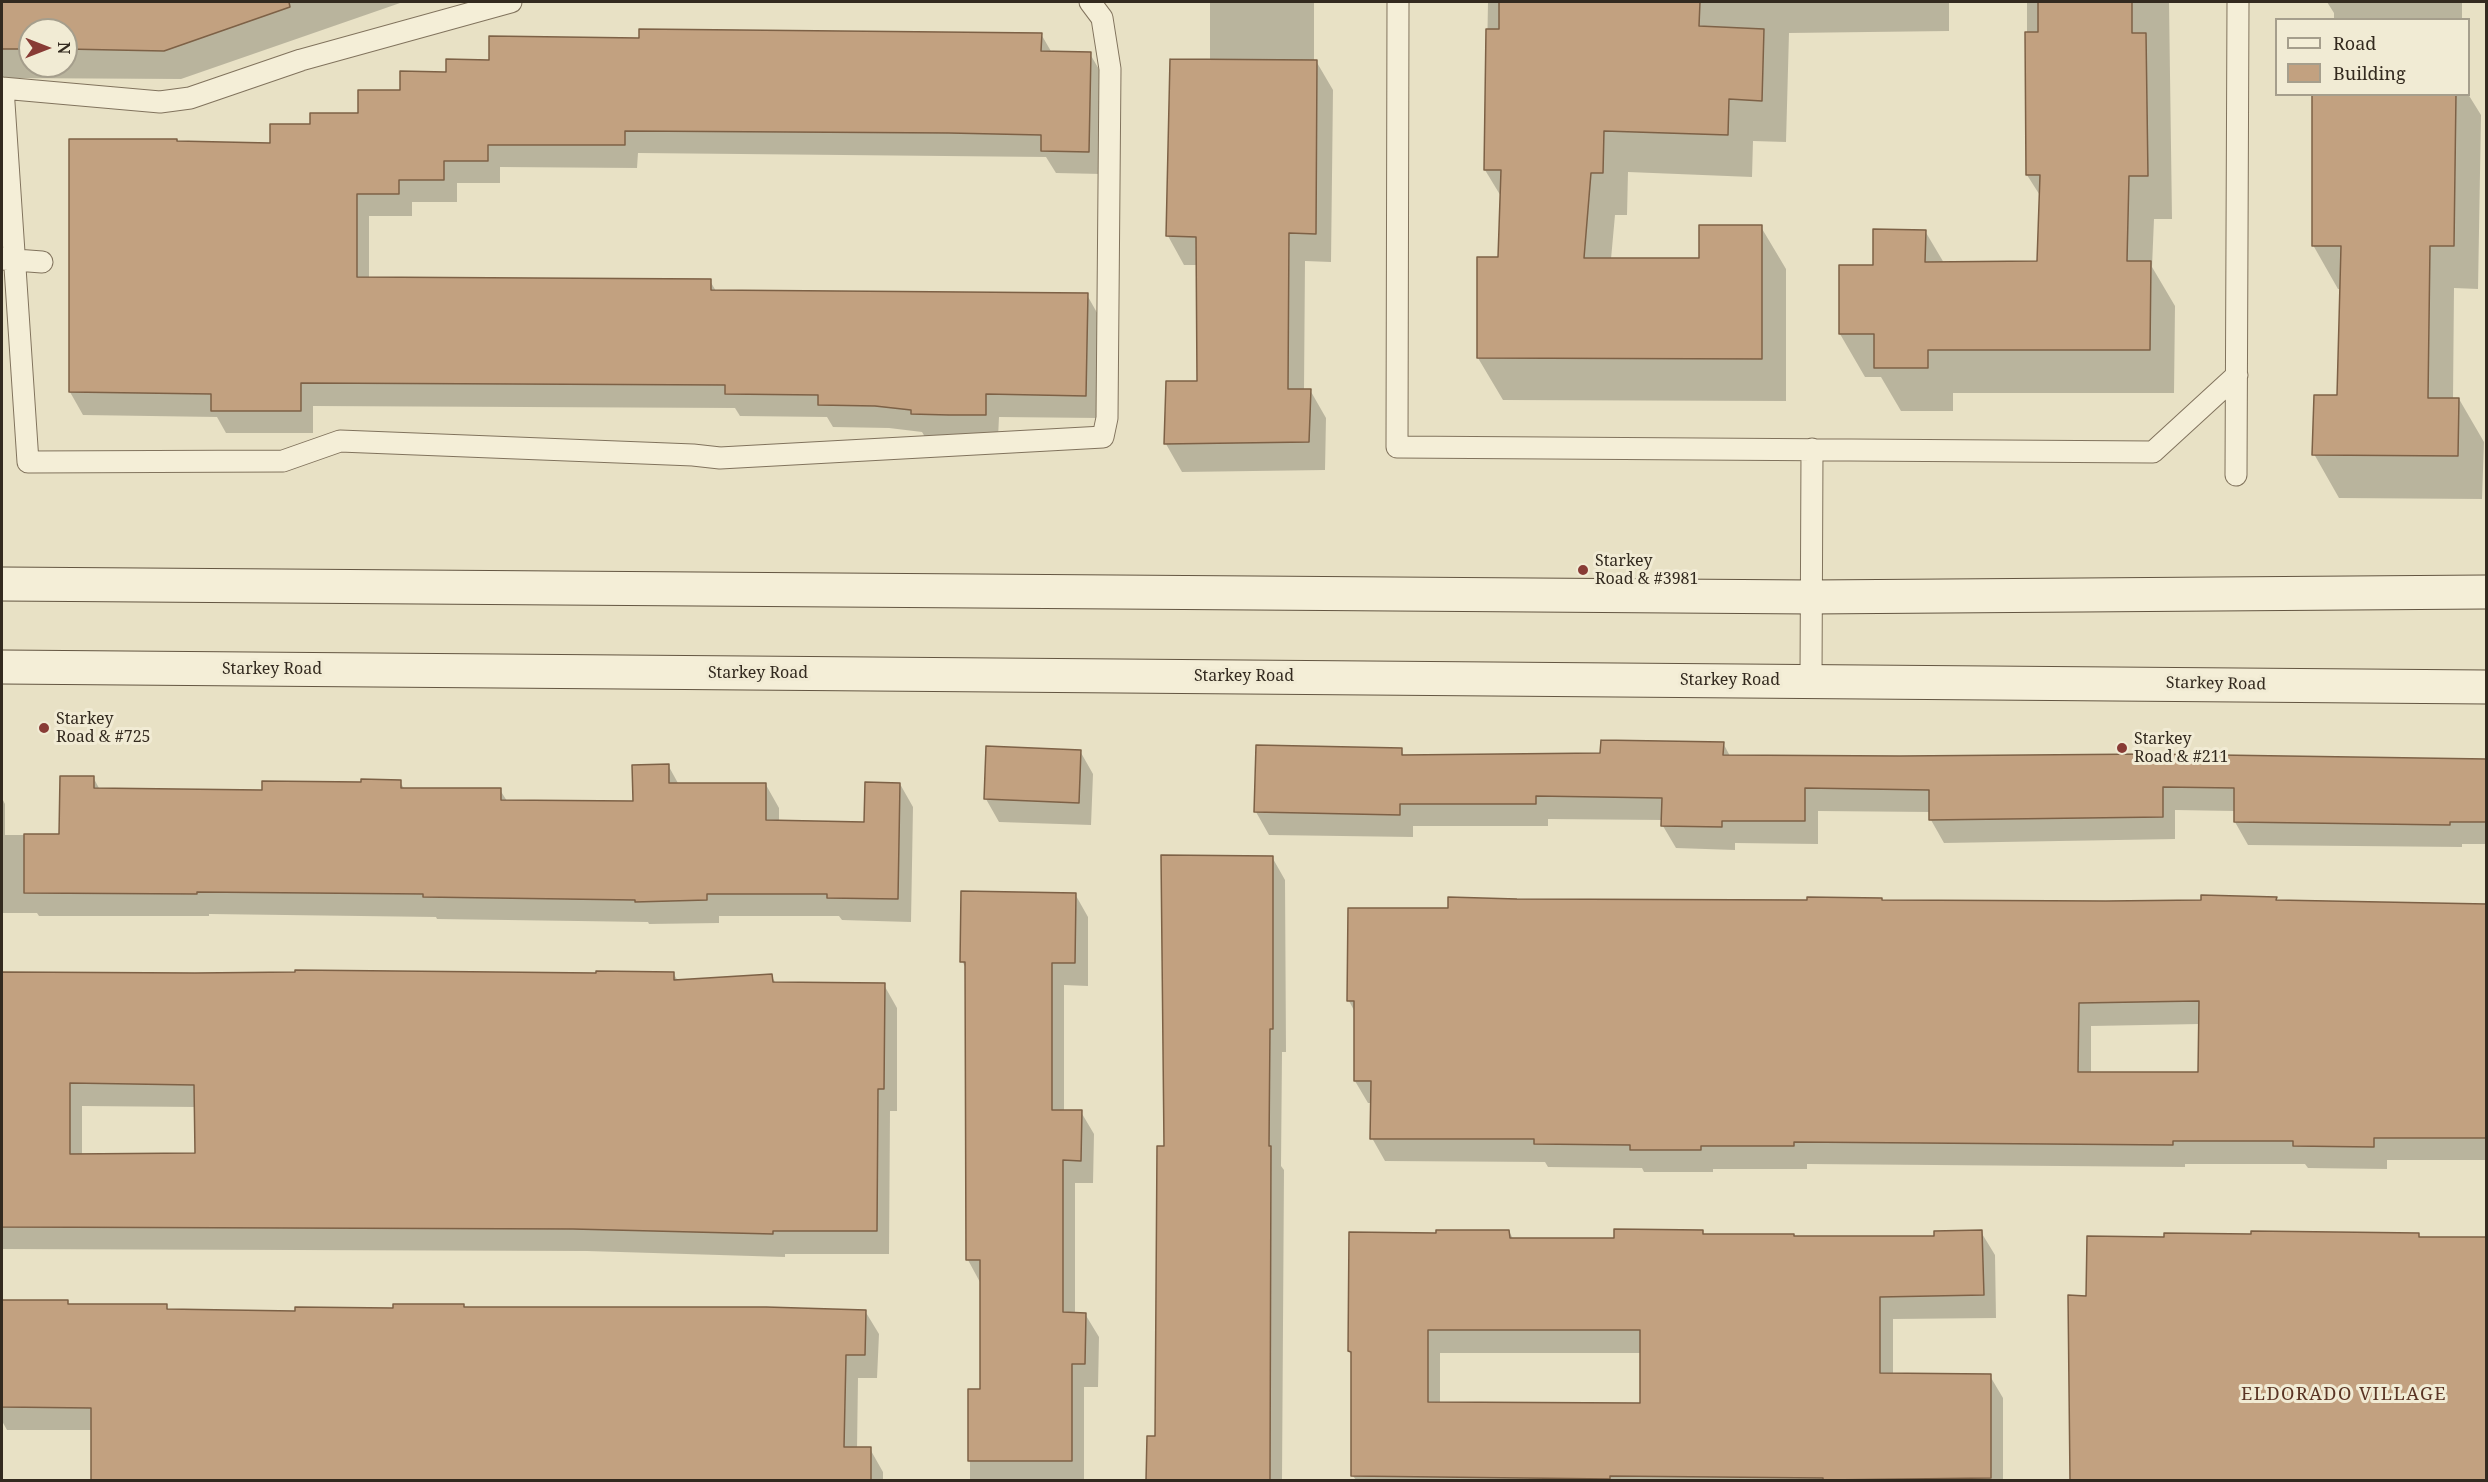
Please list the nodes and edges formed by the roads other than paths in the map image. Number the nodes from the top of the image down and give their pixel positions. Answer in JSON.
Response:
{"nodes":[{"id":1,"x":511,"y":2,"type":"edge"},
{"id":2,"x":1090,"y":2,"type":"edge"},
{"id":3,"x":1398,"y":2,"type":"edge"},
{"id":4,"x":2238,"y":2,"type":"edge"},
{"id":5,"x":2,"y":88,"type":"edge"},
{"id":6,"x":8,"y":260,"type":"edge"},
{"id":7,"x":42,"y":262,"type":"dead end"},
{"id":8,"x":2237,"y":375,"type":"junction"},
{"id":9,"x":1812,"y":449,"type":"junction"},
{"id":10,"x":2236,"y":475,"type":"dead end"},
{"id":11,"x":2,"y":584,"type":"edge"},
{"id":12,"x":2487,"y":592,"type":"edge"},
{"id":13,"x":1811,"y":597,"type":"junction"},
{"id":14,"x":2,"y":667,"type":"edge"},
{"id":15,"x":1811,"y":680,"type":"junction"},
{"id":16,"x":2487,"y":687,"type":"edge"}],
"edges":[{"from":1,"to":5,"type":"lane"},
{"from":2,"to":6,"type":"lane"},
{"from":3,"to":9,"type":"lane"},
{"from":4,"to":8,"type":"lane"},
{"from":5,"to":6,"type":"lane"},
{"from":6,"to":7,"type":"lane"},
{"from":8,"to":9,"type":"lane"},
{"from":8,"to":10,"type":"lane"},
{"from":9,"to":13,"type":"lane"},
{"from":11,"to":13,"type":"main road"},
{"from":12,"to":13,"type":"main road"},
{"from":13,"to":15,"type":"lane"},
{"from":14,"to":15,"type":"main road","name":"Starkey Road"},
{"from":15,"to":16,"type":"main road","name":"Starkey Road"}]}
